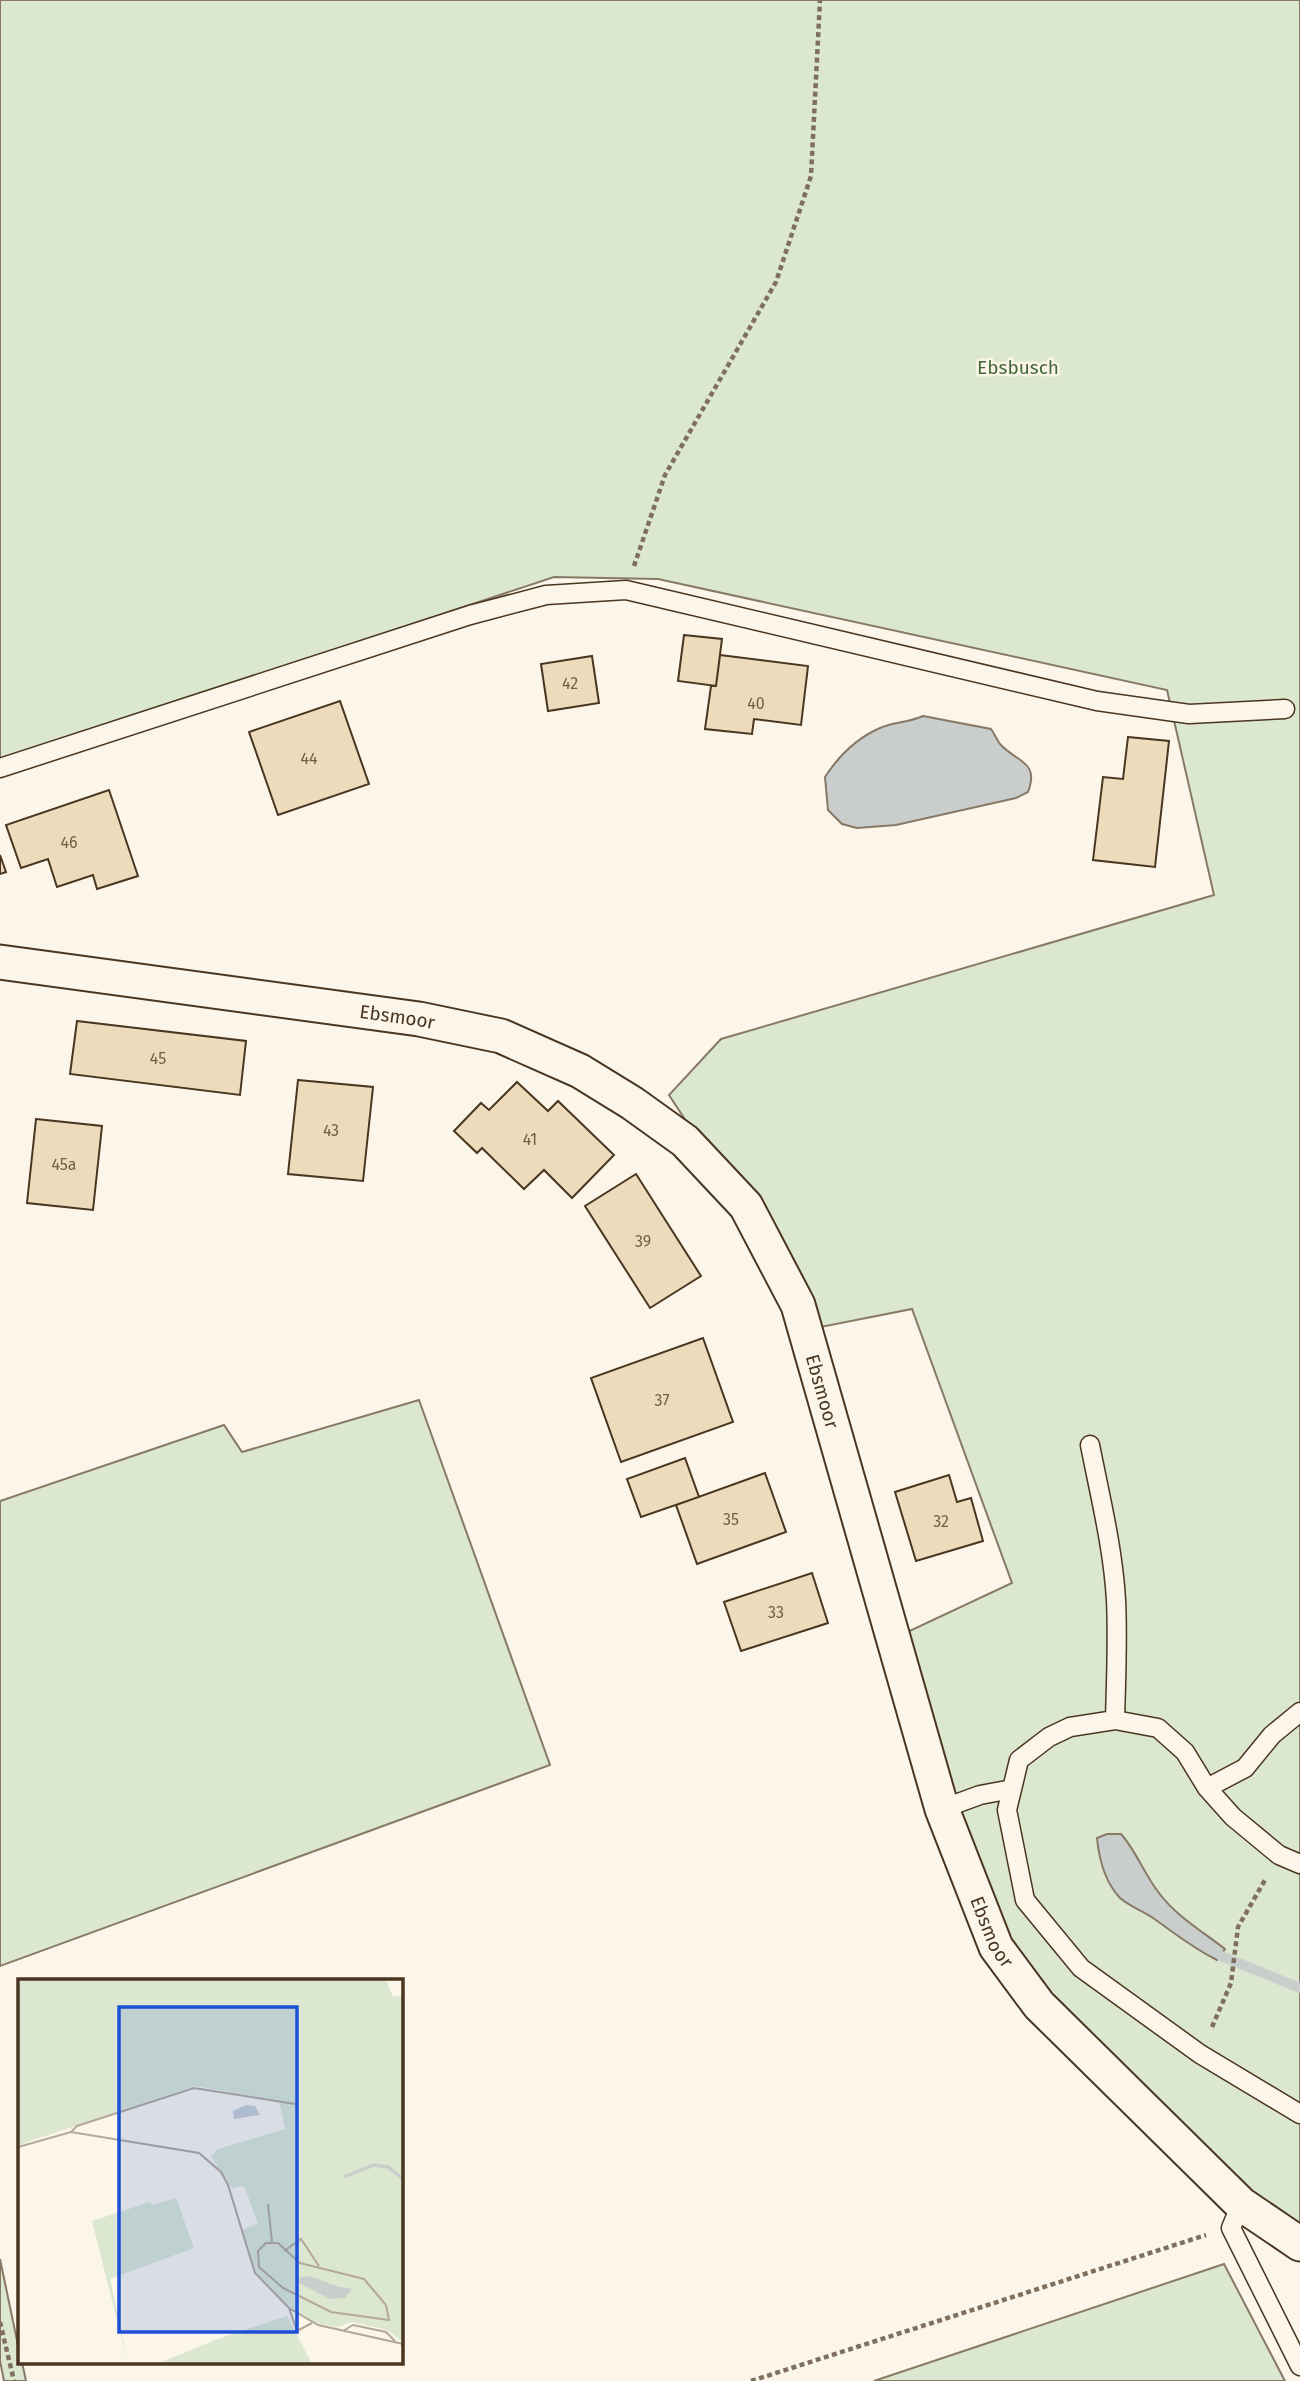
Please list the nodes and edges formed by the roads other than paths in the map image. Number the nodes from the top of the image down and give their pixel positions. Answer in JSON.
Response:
{"nodes":[{"id":1,"x":1285,"y":709,"type":"dead end"},
{"id":2,"x":0,"y":768,"type":"edge"},
{"id":3,"x":0,"y":961,"type":"edge"},
{"id":4,"x":1090,"y":1445,"type":"dead end"},
{"id":5,"x":1300,"y":1712,"type":"edge"},
{"id":6,"x":1115,"y":1720,"type":"junction"},
{"id":7,"x":1207,"y":1788,"type":"junction"},
{"id":8,"x":1012,"y":1789,"type":"junction"},
{"id":9,"x":942,"y":1809,"type":"junction"},
{"id":10,"x":1300,"y":1864,"type":"edge"},
{"id":11,"x":1300,"y":2114,"type":"edge"},
{"id":12,"x":1236,"y":2216,"type":"junction"},
{"id":13,"x":1300,"y":2244,"type":"edge"},
{"id":14,"x":1300,"y":2365,"type":"edge"}],
"edges":[{"from":1,"to":2,"type":"lane"},
{"from":3,"to":9,"type":"street","name":"Ebsmoor"},
{"from":4,"to":6,"type":"lane"},
{"from":5,"to":7,"type":"lane"},
{"from":6,"to":7,"type":"lane"},
{"from":6,"to":8,"type":"lane"},
{"from":7,"to":10,"type":"lane"},
{"from":8,"to":9,"type":"lane"},
{"from":8,"to":11,"type":"lane"},
{"from":9,"to":12,"type":"street","name":"Ebsmoor"},
{"from":12,"to":13,"type":"street","name":"Ebsmoor"},
{"from":12,"to":14,"type":"lane"}]}
